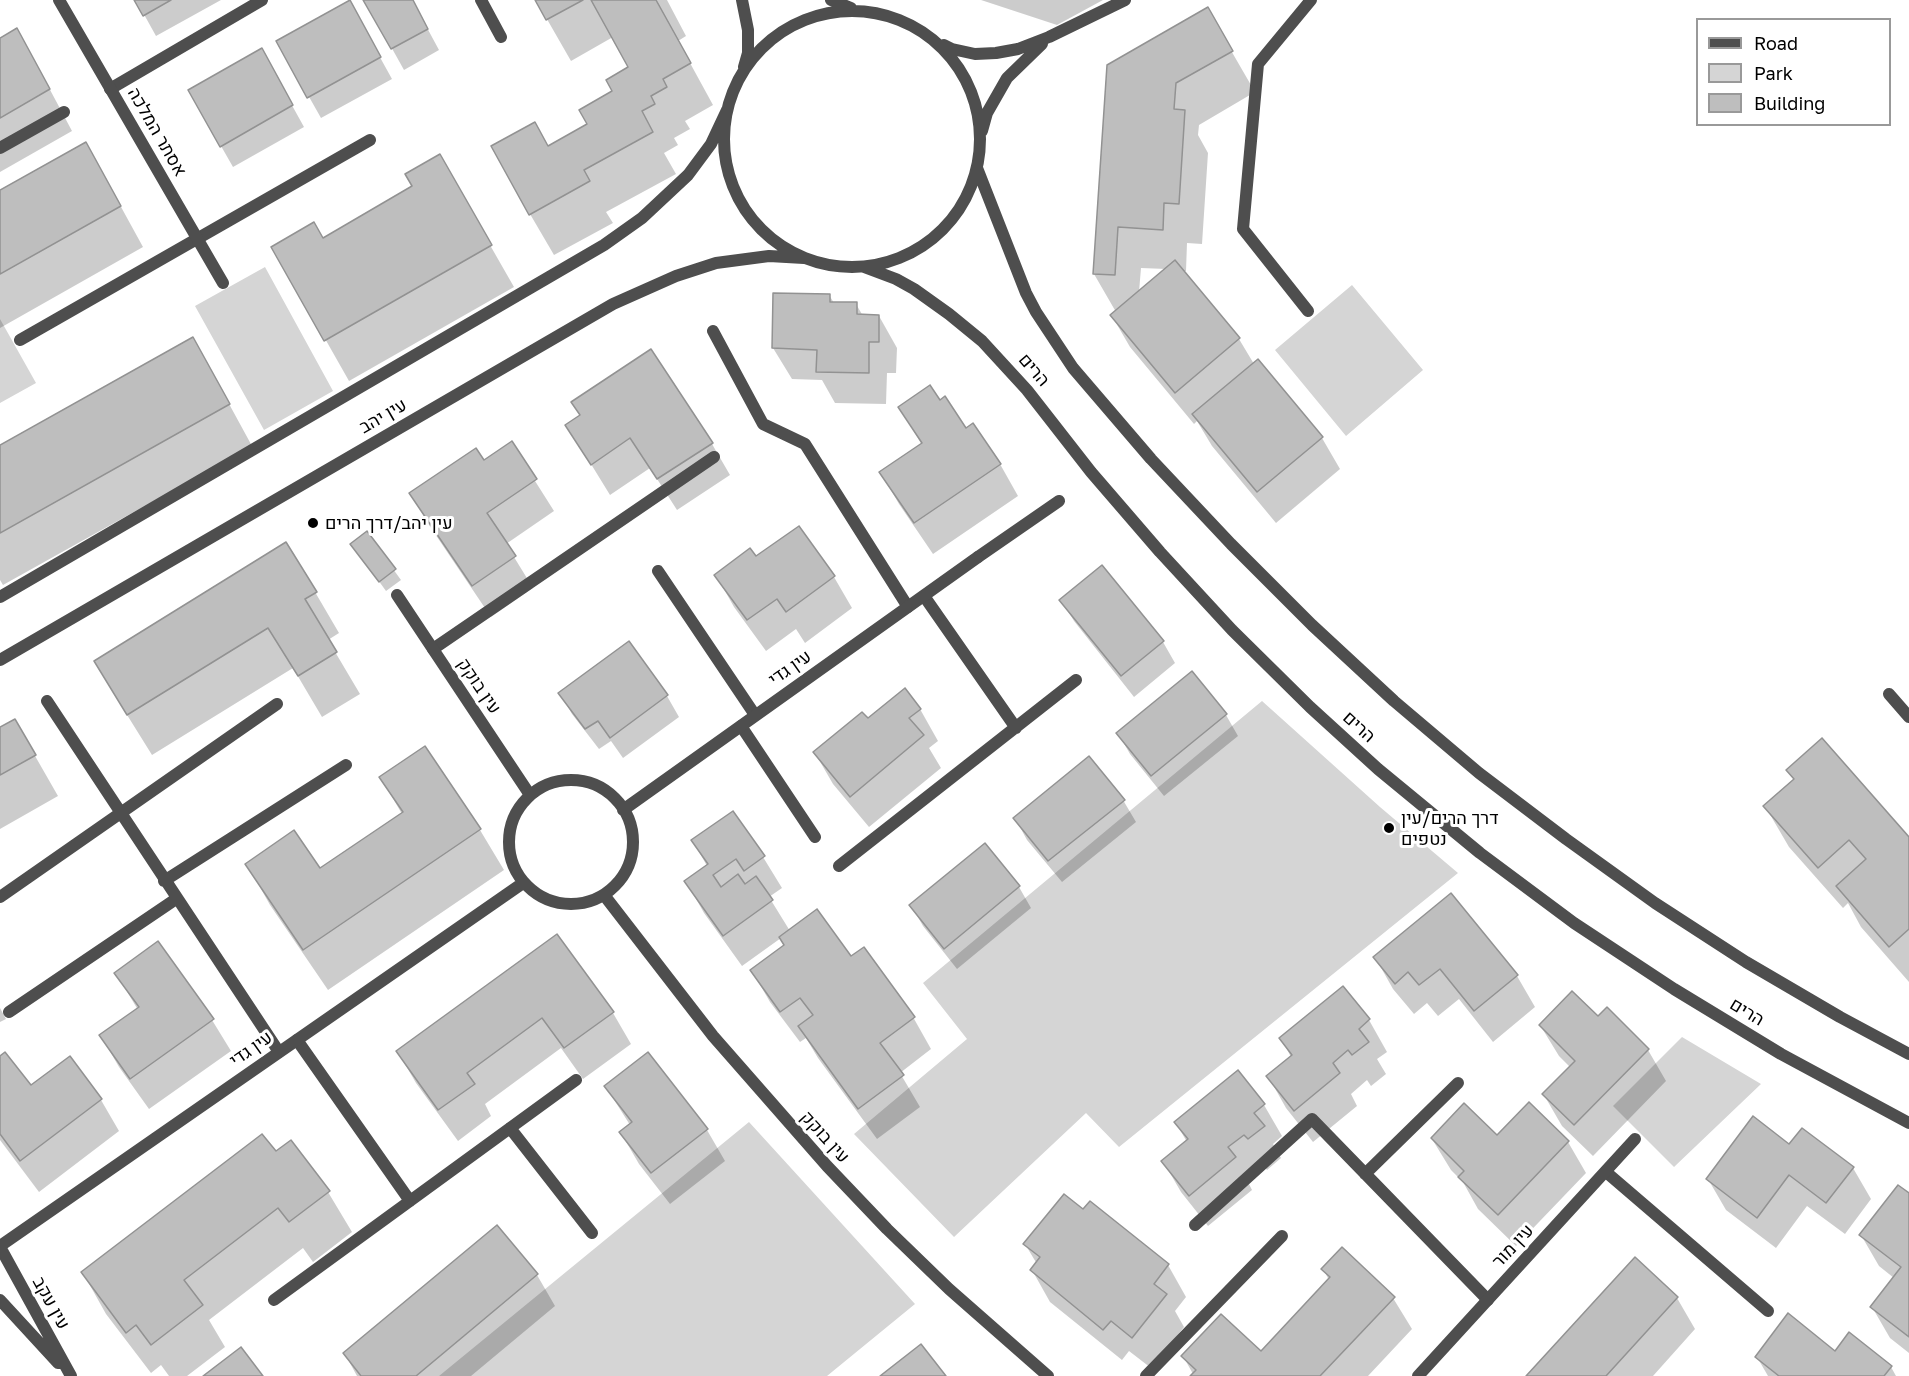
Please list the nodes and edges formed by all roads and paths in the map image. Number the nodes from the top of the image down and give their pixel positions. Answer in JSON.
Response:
{"nodes":[{"id":1,"x":59,"y":0,"type":"edge"},
{"id":2,"x":262,"y":0,"type":"edge"},
{"id":3,"x":481,"y":0,"type":"edge"},
{"id":4,"x":741,"y":0,"type":"edge"},
{"id":5,"x":831,"y":0,"type":"edge"},
{"id":6,"x":1125,"y":0,"type":"edge"},
{"id":7,"x":1311,"y":0,"type":"edge"},
{"id":8,"x":861,"y":11,"type":"junction"},
{"id":9,"x":1064,"y":30,"type":"junction"},
{"id":10,"x":501,"y":37,"type":"dead end"},
{"id":11,"x":935,"y":41,"type":"junction"},
{"id":12,"x":740,"y":77,"type":"junction"},
{"id":13,"x":110,"y":89,"type":"junction"},
{"id":14,"x":727,"y":110,"type":"junction"},
{"id":15,"x":63,"y":112,"type":"dead end"},
{"id":16,"x":370,"y":140,"type":"dead end"},
{"id":17,"x":980,"y":147,"type":"junction"},
{"id":18,"x":0,"y":148,"type":"edge"},
{"id":19,"x":977,"y":168,"type":"junction"},
{"id":20,"x":197,"y":238,"type":"junction"},
{"id":21,"x":804,"y":258,"type":"junction"},
{"id":22,"x":864,"y":267,"type":"junction"},
{"id":23,"x":223,"y":283,"type":"dead end"},
{"id":24,"x":1308,"y":311,"type":"dead end"},
{"id":25,"x":713,"y":331,"type":"dead end"},
{"id":26,"x":20,"y":340,"type":"dead end"},
{"id":27,"x":714,"y":457,"type":"dead end"},
{"id":28,"x":1059,"y":501,"type":"dead end"},
{"id":29,"x":658,"y":571,"type":"dead end"},
{"id":30,"x":397,"y":596,"type":"dead end"},
{"id":31,"x":924,"y":596,"type":"junction"},
{"id":32,"x":0,"y":597,"type":"edge"},
{"id":33,"x":908,"y":607,"type":"junction"},
{"id":34,"x":433,"y":650,"type":"junction"},
{"id":35,"x":0,"y":660,"type":"edge"},
{"id":36,"x":1076,"y":680,"type":"dead end"},
{"id":37,"x":1888,"y":694,"type":"dead end"},
{"id":38,"x":46,"y":701,"type":"dead end"},
{"id":39,"x":277,"y":704,"type":"dead end"},
{"id":40,"x":755,"y":715,"type":"junction"},
{"id":41,"x":1909,"y":717,"type":"edge"},
{"id":42,"x":741,"y":726,"type":"junction"},
{"id":43,"x":1016,"y":728,"type":"junction"},
{"id":44,"x":346,"y":765,"type":"dead end"},
{"id":45,"x":530,"y":795,"type":"junction"},
{"id":46,"x":623,"y":810,"type":"junction"},
{"id":47,"x":120,"y":814,"type":"junction"},
{"id":48,"x":815,"y":837,"type":"dead end"},
{"id":49,"x":839,"y":866,"type":"dead end"},
{"id":50,"x":164,"y":881,"type":"junction"},
{"id":51,"x":523,"y":883,"type":"junction"},
{"id":52,"x":603,"y":895,"type":"junction"},
{"id":53,"x":0,"y":897,"type":"edge"},
{"id":54,"x":176,"y":899,"type":"junction"},
{"id":55,"x":9,"y":1012,"type":"dead end"},
{"id":56,"x":297,"y":1040,"type":"junction"},
{"id":57,"x":279,"y":1052,"type":"junction"},
{"id":58,"x":1909,"y":1054,"type":"edge"},
{"id":59,"x":576,"y":1080,"type":"dead end"},
{"id":60,"x":1458,"y":1083,"type":"dead end"},
{"id":61,"x":1909,"y":1123,"type":"edge"},
{"id":62,"x":510,"y":1128,"type":"junction"},
{"id":63,"x":1635,"y":1139,"type":"dead end"},
{"id":64,"x":1606,"y":1172,"type":"junction"},
{"id":65,"x":1365,"y":1174,"type":"junction"},
{"id":66,"x":410,"y":1201,"type":"junction"},
{"id":67,"x":1195,"y":1226,"type":"dead end"},
{"id":68,"x":592,"y":1233,"type":"dead end"},
{"id":69,"x":1282,"y":1236,"type":"dead end"},
{"id":70,"x":0,"y":1247,"type":"edge"},
{"id":71,"x":0,"y":1300,"type":"edge"},
{"id":72,"x":274,"y":1300,"type":"dead end"},
{"id":73,"x":1488,"y":1300,"type":"junction"},
{"id":74,"x":1768,"y":1311,"type":"dead end"},
{"id":75,"x":71,"y":1376,"type":"edge"},
{"id":76,"x":1048,"y":1376,"type":"edge"},
{"id":77,"x":1146,"y":1376,"type":"edge"},
{"id":78,"x":1418,"y":1376,"type":"edge"}],
"edges":[{"from":1,"to":13,"type":"street","name":"אסתר המלכה"},
{"from":2,"to":13,"type":"street"},
{"from":3,"to":10,"type":"street"},
{"from":4,"to":12,"type":"street"},
{"from":5,"to":8,"type":"street"},
{"from":6,"to":9,"type":"street"},
{"from":7,"to":24,"type":"street"},
{"from":8,"to":11,"type":"street"},
{"from":8,"to":12,"type":"street"},
{"from":9,"to":11,"type":"street"},
{"from":9,"to":17,"type":"street"},
{"from":11,"to":17,"type":"street"},
{"from":12,"to":14,"type":"street"},
{"from":13,"to":20,"type":"street","name":"אסתר המלכה"},
{"from":14,"to":21,"type":"street"},
{"from":14,"to":32,"type":"street","name":"עין יהב"},
{"from":15,"to":18,"type":"street"},
{"from":16,"to":20,"type":"street"},
{"from":17,"to":19,"type":"street"},
{"from":19,"to":22,"type":"street"},
{"from":19,"to":58,"type":"street","name":"הרים"},
{"from":20,"to":23,"type":"street","name":"אסתר המלכה"},
{"from":20,"to":26,"type":"street"},
{"from":21,"to":22,"type":"street"},
{"from":21,"to":35,"type":"street","name":"עין יהב"},
{"from":22,"to":61,"type":"street","name":"הרים"},
{"from":25,"to":33,"type":"street"},
{"from":27,"to":34,"type":"street"},
{"from":28,"to":31,"type":"street","name":"עין גדי"},
{"from":29,"to":40,"type":"street"},
{"from":30,"to":34,"type":"street","name":"עין בוקק"},
{"from":31,"to":33,"type":"street","name":"עין גדי"},
{"from":31,"to":43,"type":"street"},
{"from":33,"to":40,"type":"street","name":"עין גדי"},
{"from":34,"to":45,"type":"street","name":"עין בוקק"},
{"from":36,"to":43,"type":"street"},
{"from":37,"to":41,"type":"street"},
{"from":38,"to":47,"type":"street"},
{"from":39,"to":47,"type":"street"},
{"from":40,"to":42,"type":"street","name":"עין גדי"},
{"from":42,"to":46,"type":"street","name":"עין גדי"},
{"from":42,"to":48,"type":"street"},
{"from":43,"to":49,"type":"street"},
{"from":44,"to":50,"type":"street"},
{"from":45,"to":46,"type":"street"},
{"from":45,"to":51,"type":"street"},
{"from":46,"to":52,"type":"street"},
{"from":47,"to":50,"type":"street"},
{"from":47,"to":53,"type":"street"},
{"from":50,"to":54,"type":"street"},
{"from":51,"to":52,"type":"street"},
{"from":51,"to":56,"type":"street","name":"עין גדי"},
{"from":52,"to":76,"type":"street","name":"עין בוקק"},
{"from":54,"to":55,"type":"street"},
{"from":54,"to":57,"type":"street"},
{"from":56,"to":57,"type":"street","name":"עין גדי"},
{"from":56,"to":66,"type":"street"},
{"from":57,"to":70,"type":"street","name":"עין גדי"},
{"from":59,"to":62,"type":"street"},
{"from":60,"to":65,"type":"street"},
{"from":62,"to":66,"type":"street"},
{"from":62,"to":68,"type":"street"},
{"from":63,"to":64,"type":"street","name":"עין מור"},
{"from":64,"to":73,"type":"street","name":"עין מור"},
{"from":64,"to":74,"type":"street"},
{"from":65,"to":67,"type":"street"},
{"from":65,"to":73,"type":"street"},
{"from":66,"to":72,"type":"street"},
{"from":69,"to":77,"type":"street"},
{"from":70,"to":75,"type":"street","name":"עין עקב"},
{"from":71,"to":75,"type":"street","name":"עין עקב"},
{"from":73,"to":78,"type":"street","name":"עין מור"}]}
